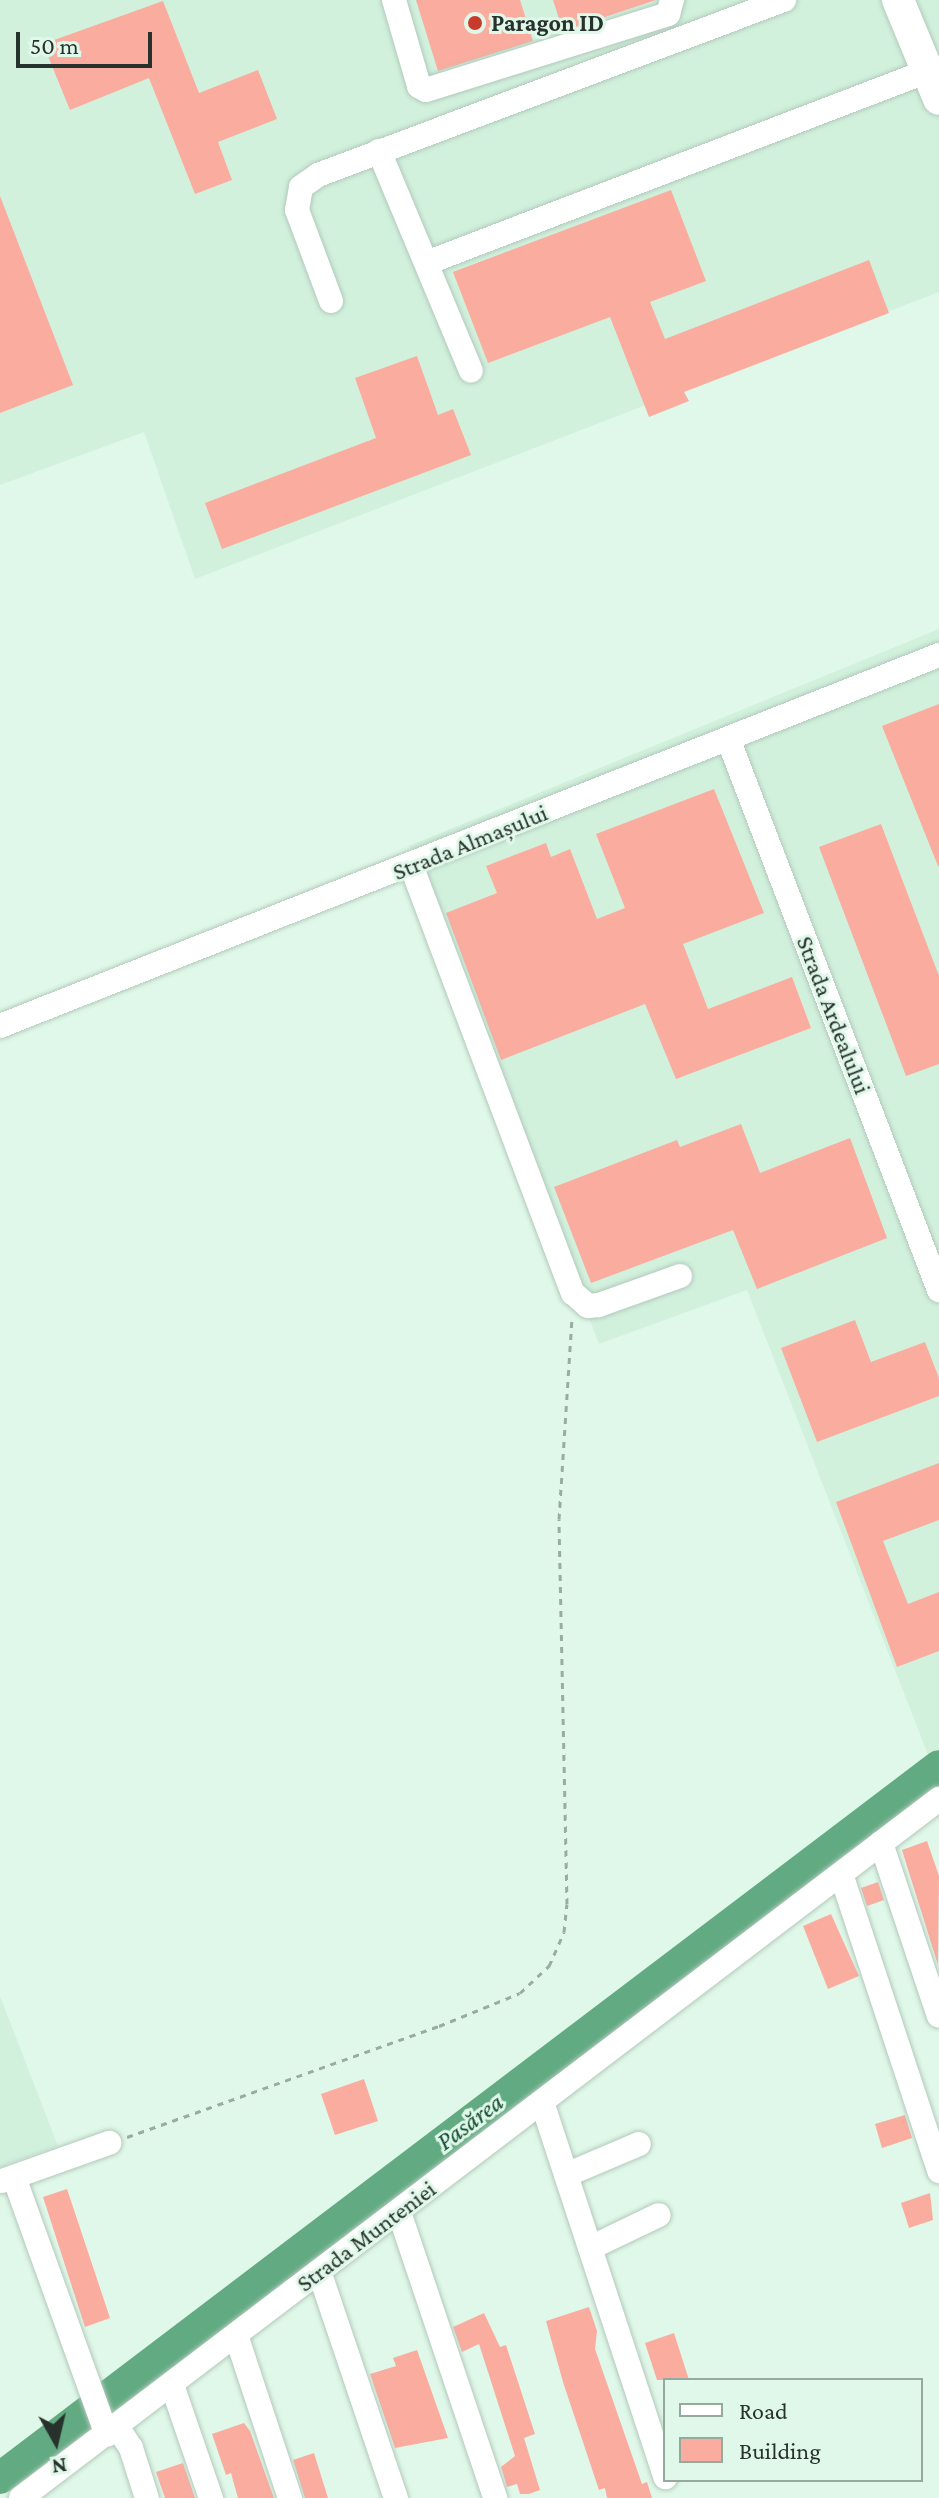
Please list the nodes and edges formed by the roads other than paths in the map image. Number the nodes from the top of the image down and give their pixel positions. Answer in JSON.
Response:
{"nodes":[{"id":1,"x":394,"y":0,"type":"edge"},
{"id":2,"x":672,"y":0,"type":"edge"},
{"id":3,"x":784,"y":0,"type":"edge"},
{"id":4,"x":898,"y":0,"type":"edge"},
{"id":5,"x":934,"y":85,"type":"edge"},
{"id":6,"x":379,"y":151,"type":"junction"},
{"id":7,"x":429,"y":262,"type":"junction"},
{"id":8,"x":331,"y":301,"type":"dead end"},
{"id":9,"x":471,"y":371,"type":"dead end"},
{"id":10,"x":939,"y":655,"type":"edge"},
{"id":11,"x":729,"y":741,"type":"junction"},
{"id":12,"x":411,"y":865,"type":"junction"},
{"id":13,"x":0,"y":1026,"type":"edge"},
{"id":14,"x":680,"y":1276,"type":"dead end"},
{"id":15,"x":939,"y":1290,"type":"edge"},
{"id":16,"x":937,"y":1809,"type":"edge"},
{"id":17,"x":881,"y":1843,"type":"junction"},
{"id":18,"x":841,"y":1874,"type":"junction"},
{"id":19,"x":939,"y":2016,"type":"edge"},
{"id":20,"x":542,"y":2102,"type":"junction"},
{"id":21,"x":109,"y":2143,"type":"road end"},
{"id":22,"x":639,"y":2144,"type":"dead end"},
{"id":23,"x":939,"y":2171,"type":"edge"},
{"id":24,"x":566,"y":2175,"type":"junction"},
{"id":25,"x":7,"y":2179,"type":"edge"},
{"id":26,"x":399,"y":2212,"type":"junction"},
{"id":27,"x":659,"y":2215,"type":"dead end"},
{"id":28,"x":590,"y":2248,"type":"junction"},
{"id":29,"x":319,"y":2271,"type":"junction"},
{"id":30,"x":236,"y":2335,"type":"junction"},
{"id":31,"x":172,"y":2385,"type":"junction"},
{"id":32,"x":104,"y":2419,"type":"junction"},
{"id":33,"x":663,"y":2473,"type":"edge"},
{"id":34,"x":21,"y":2498,"type":"edge"},
{"id":35,"x":147,"y":2498,"type":"edge"},
{"id":36,"x":211,"y":2498,"type":"edge"},
{"id":37,"x":290,"y":2498,"type":"edge"},
{"id":38,"x":396,"y":2498,"type":"edge"},
{"id":39,"x":495,"y":2498,"type":"edge"}],
"edges":[{"from":1,"to":2,"type":"street"},
{"from":3,"to":6,"type":"street"},
{"from":4,"to":5,"type":"main road"},
{"from":5,"to":7,"type":"street"},
{"from":6,"to":7,"type":"street"},
{"from":6,"to":8,"type":"street"},
{"from":7,"to":9,"type":"street"},
{"from":10,"to":11,"type":"street","name":"Strada Almașului"},
{"from":11,"to":12,"type":"street","name":"Strada Almașului"},
{"from":11,"to":15,"type":"street","name":"Strada Ardealului"},
{"from":12,"to":13,"type":"street","name":"Strada Almașului"},
{"from":12,"to":14,"type":"street"},
{"from":16,"to":17,"type":"street","name":"Strada Munteniei"},
{"from":17,"to":18,"type":"street","name":"Strada Munteniei"},
{"from":17,"to":19,"type":"street"},
{"from":18,"to":20,"type":"street","name":"Strada Munteniei"},
{"from":18,"to":23,"type":"street"},
{"from":20,"to":24,"type":"street"},
{"from":20,"to":26,"type":"street","name":"Strada Munteniei"},
{"from":21,"to":25,"type":"street"},
{"from":22,"to":24,"type":"street"},
{"from":24,"to":28,"type":"street"},
{"from":25,"to":32,"type":"street"},
{"from":26,"to":29,"type":"street","name":"Strada Munteniei"},
{"from":26,"to":39,"type":"street"},
{"from":27,"to":28,"type":"street"},
{"from":28,"to":33,"type":"street"},
{"from":29,"to":30,"type":"street","name":"Strada Munteniei"},
{"from":29,"to":38,"type":"street"},
{"from":30,"to":31,"type":"street","name":"Strada Munteniei"},
{"from":30,"to":37,"type":"street"},
{"from":31,"to":32,"type":"street","name":"Strada Munteniei"},
{"from":31,"to":36,"type":"street"},
{"from":32,"to":34,"type":"street","name":"Strada Munteniei"},
{"from":32,"to":35,"type":"street"}]}
